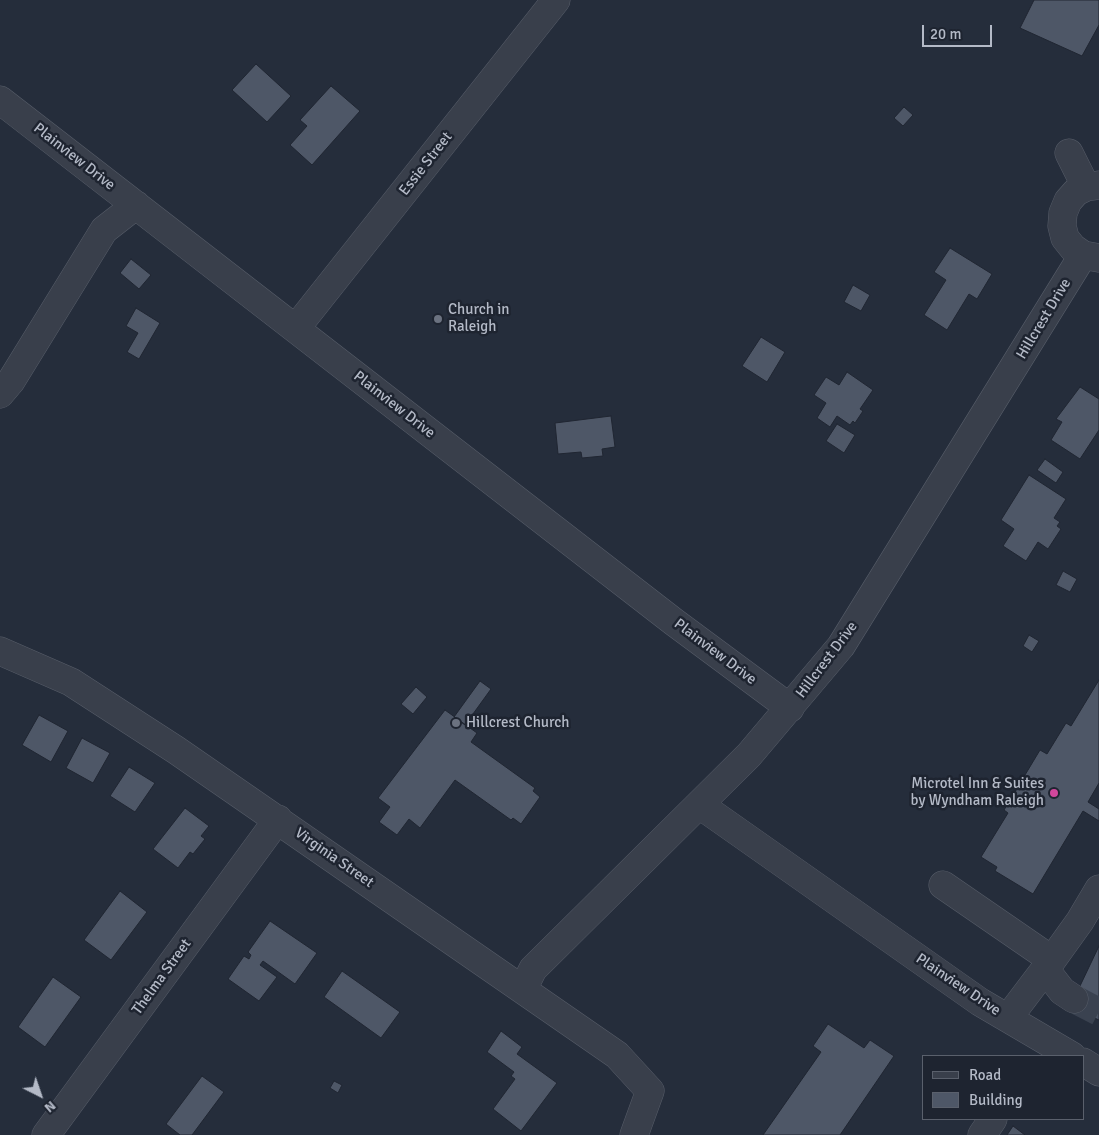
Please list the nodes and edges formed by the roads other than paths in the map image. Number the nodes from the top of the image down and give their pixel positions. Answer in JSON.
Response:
{"nodes":[{"id":1,"x":556,"y":0,"type":"edge"},
{"id":2,"x":0,"y":100,"type":"edge"},
{"id":3,"x":1069,"y":153,"type":"dead end"},
{"id":4,"x":1093,"y":186,"type":"edge"},
{"id":5,"x":136,"y":205,"type":"junction"},
{"id":6,"x":1091,"y":257,"type":"edge"},
{"id":7,"x":296,"y":328,"type":"junction"},
{"id":8,"x":0,"y":394,"type":"edge"},
{"id":9,"x":0,"y":651,"type":"edge"},
{"id":10,"x":790,"y":708,"type":"junction"},
{"id":11,"x":700,"y":806,"type":"junction"},
{"id":12,"x":278,"y":819,"type":"junction"},
{"id":13,"x":943,"y":885,"type":"dead end"},
{"id":14,"x":1098,"y":895,"type":"edge"},
{"id":15,"x":1090,"y":926,"type":"edge"},
{"id":16,"x":1049,"y":964,"type":"junction"},
{"id":17,"x":523,"y":989,"type":"junction"},
{"id":18,"x":1074,"y":999,"type":"tunnel mouth"},
{"id":19,"x":1008,"y":1018,"type":"junction"},
{"id":20,"x":1070,"y":1055,"type":"edge"},
{"id":21,"x":1084,"y":1063,"type":"edge"},
{"id":22,"x":1099,"y":1072,"type":"edge"},
{"id":23,"x":992,"y":1120,"type":"edge"},
{"id":24,"x":46,"y":1135,"type":"edge"},
{"id":25,"x":634,"y":1135,"type":"edge"},
{"id":26,"x":982,"y":1135,"type":"edge"}],
"edges":[{"from":1,"to":7,"type":"street","name":"Essie Street"},
{"from":2,"to":5,"type":"street","name":"Plainview Drive"},
{"from":3,"to":4,"type":"street"},
{"from":4,"to":6,"type":"street"},
{"from":5,"to":7,"type":"street","name":"Plainview Drive"},
{"from":5,"to":8,"type":"street"},
{"from":6,"to":10,"type":"street","name":"Hillcrest Drive"},
{"from":7,"to":10,"type":"street","name":"Plainview Drive"},
{"from":9,"to":12,"type":"street","name":"Virginia Street"},
{"from":10,"to":11,"type":"street","name":"Hillcrest Drive"},
{"from":11,"to":17,"type":"street","name":"Hillcrest Drive"},
{"from":11,"to":19,"type":"street","name":"Plainview Drive"},
{"from":12,"to":17,"type":"street","name":"Virginia Street"},
{"from":12,"to":24,"type":"street","name":"Thelma Street"},
{"from":13,"to":16,"type":"street"},
{"from":14,"to":15,"type":"street"},
{"from":15,"to":16,"type":"street"},
{"from":16,"to":18,"type":"street"},
{"from":16,"to":19,"type":"street"},
{"from":17,"to":25,"type":"street","name":"Virginia Street"},
{"from":19,"to":20,"type":"street","name":"Plainview Drive"},
{"from":21,"to":22,"type":"street"},
{"from":23,"to":26,"type":"street"}]}
